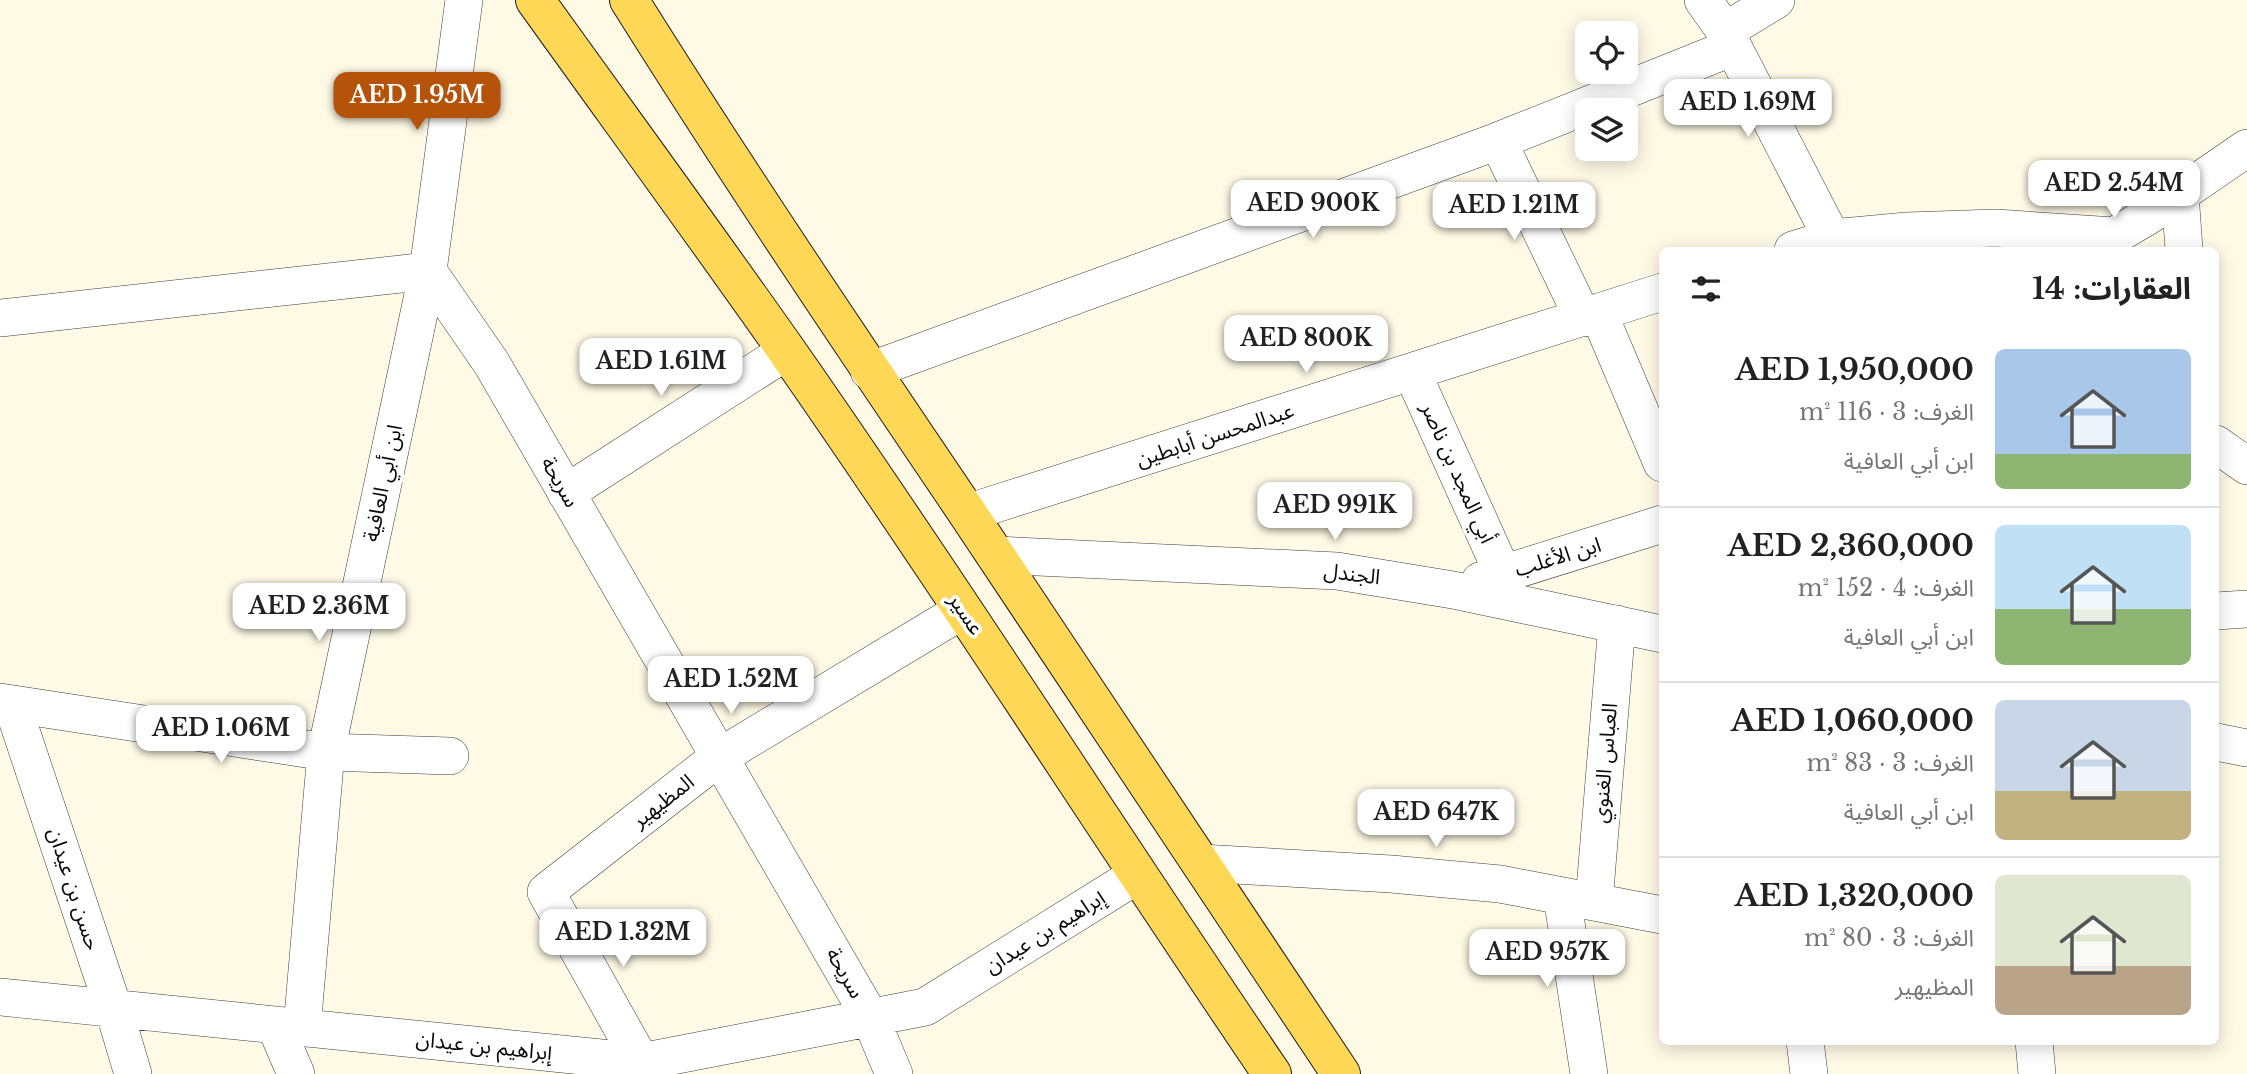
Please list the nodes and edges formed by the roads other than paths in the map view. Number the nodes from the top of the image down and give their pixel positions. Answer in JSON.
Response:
{"nodes":[{"id":1,"x":464,"y":0,"type":"edge"},
{"id":2,"x":535,"y":0,"type":"edge"},
{"id":3,"x":562,"y":0,"type":"edge"},
{"id":4,"x":629,"y":0,"type":"edge"},
{"id":5,"x":1703,"y":0,"type":"edge"},
{"id":6,"x":1776,"y":0,"type":"edge"},
{"id":7,"x":1729,"y":39,"type":"junction"},
{"id":8,"x":1498,"y":141,"type":"junction"},
{"id":9,"x":2247,"y":148,"type":"edge"},
{"id":10,"x":651,"y":161,"type":"junction"},
{"id":11,"x":2180,"y":193,"type":"junction"},
{"id":12,"x":2148,"y":216,"type":"junction"},
{"id":13,"x":1835,"y":244,"type":"edge"},
{"id":14,"x":1814,"y":247,"type":"edge"},
{"id":15,"x":2132,"y":247,"type":"edge"},
{"id":16,"x":2185,"y":247,"type":"edge"},
{"id":17,"x":428,"y":271,"type":"junction"},
{"id":18,"x":1659,"y":293,"type":"edge"},
{"id":19,"x":1591,"y":315,"type":"junction"},
{"id":20,"x":0,"y":318,"type":"edge"},
{"id":21,"x":787,"y":351,"type":"junction"},
{"id":22,"x":869,"y":371,"type":"junction"},
{"id":23,"x":1412,"y":372,"type":"junction"},
{"id":24,"x":2219,"y":446,"type":"edge"},
{"id":25,"x":1659,"y":457,"type":"edge"},
{"id":26,"x":2247,"y":466,"type":"edge"},
{"id":27,"x":566,"y":493,"type":"junction"},
{"id":28,"x":967,"y":513,"type":"junction"},
{"id":29,"x":1659,"y":525,"type":"edge"},
{"id":30,"x":995,"y":555,"type":"junction"},
{"id":31,"x":1503,"y":574,"type":"junction"},
{"id":32,"x":1452,"y":590,"type":"junction"},
{"id":33,"x":2247,"y":609,"type":"edge"},
{"id":34,"x":963,"y":610,"type":"junction"},
{"id":35,"x":2219,"y":611,"type":"edge"},
{"id":36,"x":1617,"y":624,"type":"junction"},
{"id":37,"x":1659,"y":633,"type":"edge"},
{"id":38,"x":6,"y":703,"type":"edge"},
{"id":39,"x":2219,"y":743,"type":"edge"},
{"id":40,"x":2247,"y":748,"type":"edge"},
{"id":41,"x":326,"y":752,"type":"junction"},
{"id":42,"x":450,"y":755,"type":"dead end"},
{"id":43,"x":719,"y":757,"type":"junction"},
{"id":44,"x":1201,"y":863,"type":"junction"},
{"id":45,"x":1137,"y":875,"type":"junction"},
{"id":46,"x":1578,"y":899,"type":"junction"},
{"id":47,"x":1659,"y":914,"type":"edge"},
{"id":48,"x":0,"y":997,"type":"edge"},
{"id":49,"x":114,"y":1010,"type":"junction"},
{"id":50,"x":870,"y":1017,"type":"junction"},
{"id":51,"x":289,"y":1027,"type":"junction"},
{"id":52,"x":1805,"y":1045,"type":"edge"},
{"id":53,"x":2035,"y":1045,"type":"edge"},
{"id":54,"x":477,"y":1059,"type":"edge"},
{"id":55,"x":644,"y":1068,"type":"edge"},
{"id":56,"x":133,"y":1074,"type":"edge"},
{"id":57,"x":296,"y":1074,"type":"edge"},
{"id":58,"x":894,"y":1074,"type":"edge"},
{"id":59,"x":1272,"y":1074,"type":"edge"},
{"id":60,"x":1341,"y":1074,"type":"edge"},
{"id":61,"x":1589,"y":1074,"type":"edge"},
{"id":62,"x":1808,"y":1074,"type":"edge"},
{"id":63,"x":2037,"y":1074,"type":"edge"}],
"edges":[{"from":1,"to":17,"type":"street","name":"ابن أبي العافية"},
{"from":2,"to":10,"type":"main road"},
{"from":3,"to":10,"type":"main road"},
{"from":4,"to":22,"type":"main road"},
{"from":5,"to":7,"type":"street"},
{"from":6,"to":7,"type":"street"},
{"from":7,"to":8,"type":"street"},
{"from":7,"to":13,"type":"street"},
{"from":8,"to":19,"type":"street"},
{"from":8,"to":22,"type":"street"},
{"from":9,"to":11,"type":"street"},
{"from":10,"to":21,"type":"main road","name":"عسير"},
{"from":11,"to":12,"type":"street"},
{"from":11,"to":16,"type":"street"},
{"from":12,"to":13,"type":"street"},
{"from":12,"to":15,"type":"street"},
{"from":13,"to":14,"type":"street"},
{"from":17,"to":20,"type":"street"},
{"from":17,"to":27,"type":"street","name":"سريحة"},
{"from":17,"to":41,"type":"street","name":"ابن أبي العافية"},
{"from":18,"to":19,"type":"street","name":"عبدالمحسن أبابطين"},
{"from":19,"to":23,"type":"street","name":"عبدالمحسن أبابطين"},
{"from":19,"to":25,"type":"street"},
{"from":21,"to":27,"type":"street"},
{"from":21,"to":34,"type":"main road","name":"عسير"},
{"from":22,"to":28,"type":"main road"},
{"from":23,"to":28,"type":"street","name":"عبدالمحسن أبابطين"},
{"from":23,"to":31,"type":"street","name":"أبي المجد بن ناصر"},
{"from":24,"to":26,"type":"street"},
{"from":27,"to":43,"type":"street","name":"سريحة"},
{"from":28,"to":30,"type":"main road"},
{"from":29,"to":31,"type":"street","name":"ابن الأغلب"},
{"from":30,"to":32,"type":"street","name":"الجندل"},
{"from":30,"to":44,"type":"main road"},
{"from":31,"to":32,"type":"street","name":"ابن الأغلب"},
{"from":32,"to":36,"type":"street","name":"الجندل"},
{"from":33,"to":35,"type":"street"},
{"from":34,"to":43,"type":"street","name":"المظيهير"},
{"from":34,"to":45,"type":"main road","name":"عسير"},
{"from":36,"to":37,"type":"street","name":"الجندل"},
{"from":36,"to":46,"type":"street","name":"العباس الغنوي"},
{"from":38,"to":41,"type":"street"},
{"from":38,"to":49,"type":"street","name":"حسن بن عيدان"},
{"from":39,"to":40,"type":"street"},
{"from":41,"to":42,"type":"street"},
{"from":41,"to":51,"type":"street","name":"ابن أبي العافية"},
{"from":43,"to":50,"type":"street","name":"سريحة"},
{"from":43,"to":55,"type":"street","name":"المظيهير"},
{"from":44,"to":46,"type":"street"},
{"from":44,"to":60,"type":"main road"},
{"from":45,"to":50,"type":"street","name":"إبراهيم بن عيدان"},
{"from":45,"to":59,"type":"main road","name":"عسير"},
{"from":46,"to":47,"type":"street"},
{"from":46,"to":61,"type":"street","name":"العباس الغنوي"},
{"from":48,"to":49,"type":"street","name":"إبراهيم بن عيدان"},
{"from":49,"to":51,"type":"street","name":"إبراهيم بن عيدان"},
{"from":49,"to":56,"type":"street","name":"حسن بن عيدان"},
{"from":50,"to":55,"type":"street","name":"إبراهيم بن عيدان"},
{"from":50,"to":58,"type":"street","name":"سريحة"},
{"from":51,"to":54,"type":"street","name":"إبراهيم بن عيدان"},
{"from":51,"to":57,"type":"street","name":"ابن أبي العافية"},
{"from":52,"to":62,"type":"street"},
{"from":53,"to":63,"type":"street"},
{"from":54,"to":55,"type":"street","name":"إبراهيم بن عيدان"}]}
